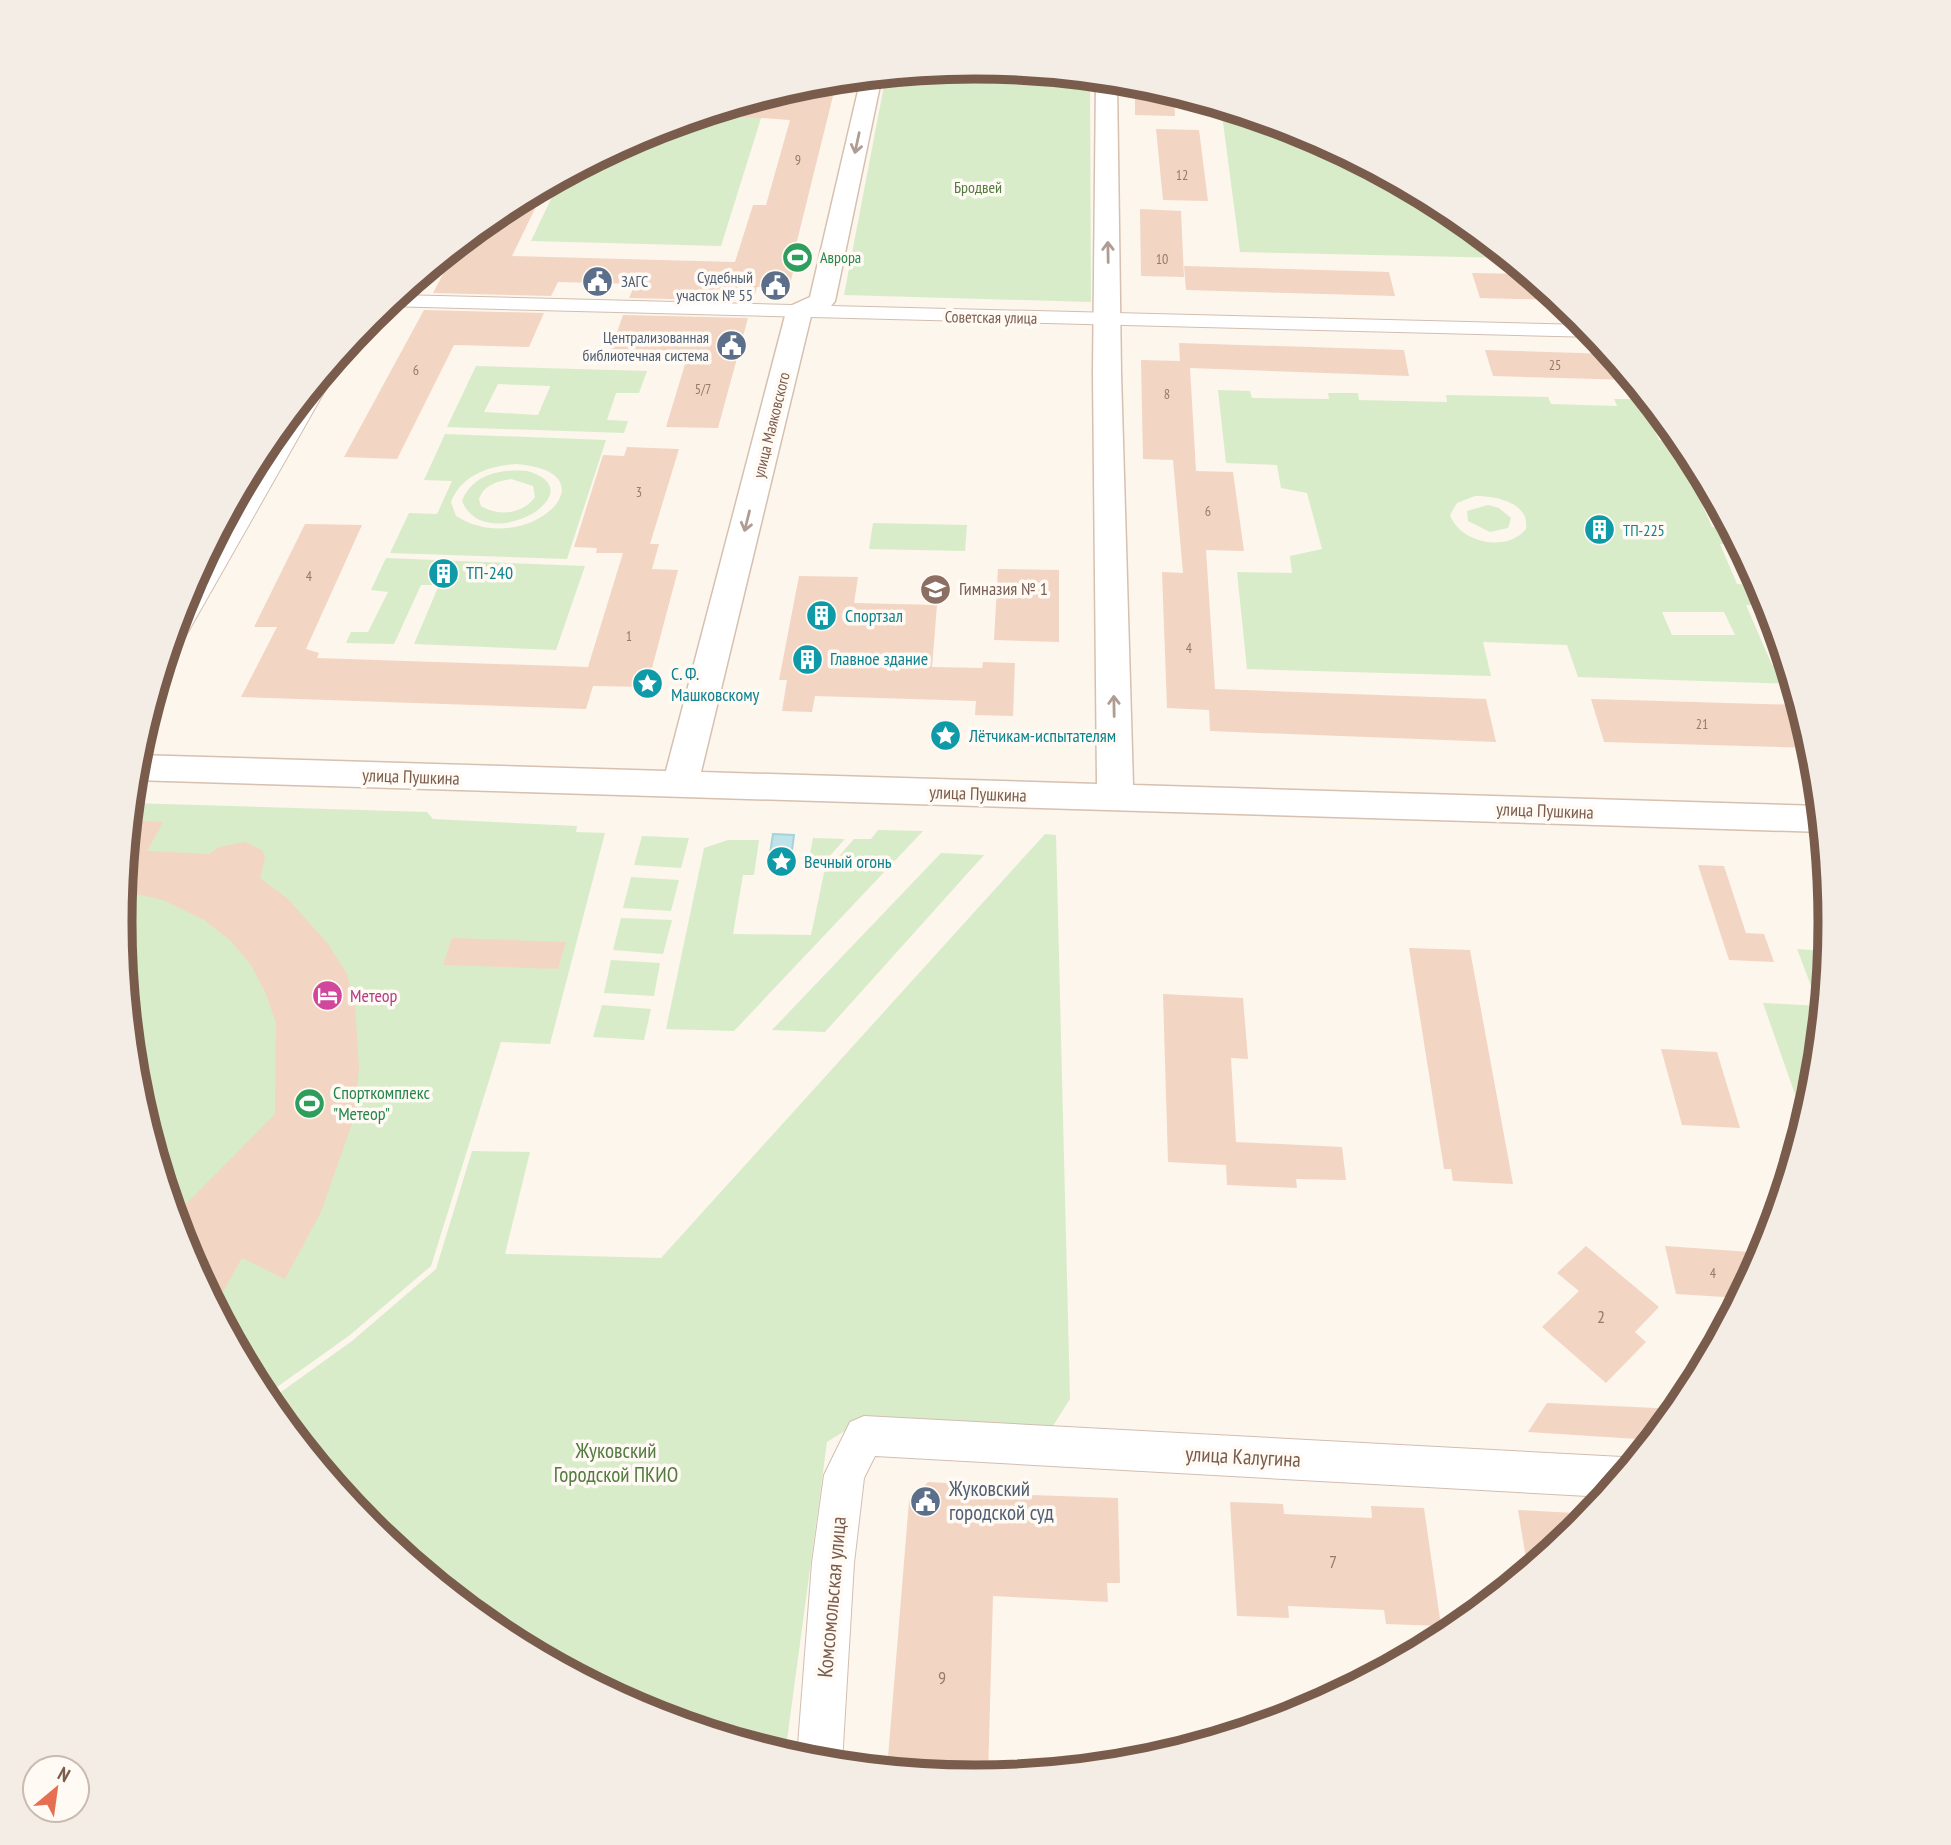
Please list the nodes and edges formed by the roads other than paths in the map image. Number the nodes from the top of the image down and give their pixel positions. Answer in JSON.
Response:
{"nodes":[{"id":1,"x":870,"y":86,"type":"edge"},
{"id":2,"x":1106,"y":89,"type":"edge"},
{"id":3,"x":405,"y":301,"type":"edge"},
{"id":4,"x":799,"y":312,"type":"junction"},
{"id":5,"x":1109,"y":320,"type":"junction"},
{"id":6,"x":1577,"y":332,"type":"edge"},
{"id":7,"x":292,"y":429,"type":"edge"},
{"id":8,"x":205,"y":579,"type":"edge"},
{"id":9,"x":146,"y":768,"type":"edge"},
{"id":10,"x":680,"y":785,"type":"junction"},
{"id":11,"x":1115,"y":798,"type":"junction"},
{"id":12,"x":1813,"y":819,"type":"edge"},
{"id":13,"x":864,"y":1436,"type":"joint"},
{"id":14,"x":1612,"y":1476,"type":"edge"},
{"id":15,"x":820,"y":1751,"type":"edge"}],
"edges":[{"from":1,"to":4,"type":"street","one_way":true},
{"from":5,"to":2,"type":"street","one_way":true},
{"from":3,"to":4,"type":"street","name":"Советская улица"},
{"from":4,"to":5,"type":"street","name":"Советская улица"},
{"from":4,"to":10,"type":"street","name":"улица Маяковского","one_way":true},
{"from":5,"to":6,"type":"street","name":"Советская улица"},
{"from":11,"to":5,"type":"street","one_way":true},
{"from":7,"to":8,"type":"street"},
{"from":9,"to":10,"type":"street","name":"улица Пушкина"},
{"from":10,"to":11,"type":"street","name":"улица Пушкина"},
{"from":11,"to":12,"type":"street","name":"улица Пушкина"},
{"from":13,"to":14,"type":"street","name":"улица Калугина"},
{"from":13,"to":15,"type":"street","name":"Комсомольская улица"}]}
